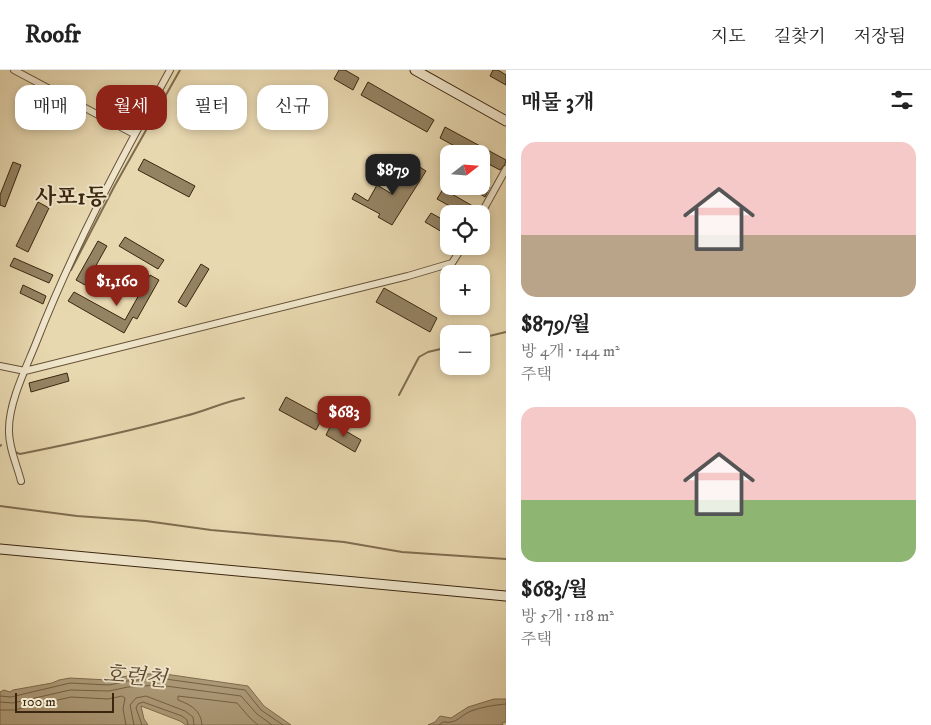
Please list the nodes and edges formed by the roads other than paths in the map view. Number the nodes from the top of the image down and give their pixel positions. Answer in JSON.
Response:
{"nodes":[{"id":1,"x":14,"y":70,"type":"edge"},
{"id":2,"x":170,"y":70,"type":"edge"},
{"id":3,"x":414,"y":70,"type":"edge"},
{"id":4,"x":506,"y":121,"type":"edge"},
{"id":5,"x":134,"y":134,"type":"junction"},
{"id":6,"x":506,"y":169,"type":"edge"},
{"id":7,"x":486,"y":205,"type":"edge"},
{"id":8,"x":457,"y":255,"type":"edge"},
{"id":9,"x":0,"y":366,"type":"edge"},
{"id":10,"x":25,"y":371,"type":"junction"},
{"id":11,"x":21,"y":481,"type":"dead end"},
{"id":12,"x":0,"y":549,"type":"edge"},
{"id":13,"x":506,"y":596,"type":"edge"}],
"edges":[{"from":1,"to":5,"type":"street"},
{"from":2,"to":5,"type":"street"},
{"from":3,"to":4,"type":"street"},
{"from":5,"to":10,"type":"street"},
{"from":6,"to":7,"type":"street"},
{"from":8,"to":10,"type":"street"},
{"from":9,"to":10,"type":"street"},
{"from":10,"to":11,"type":"street"},
{"from":12,"to":13,"type":"street"}]}
